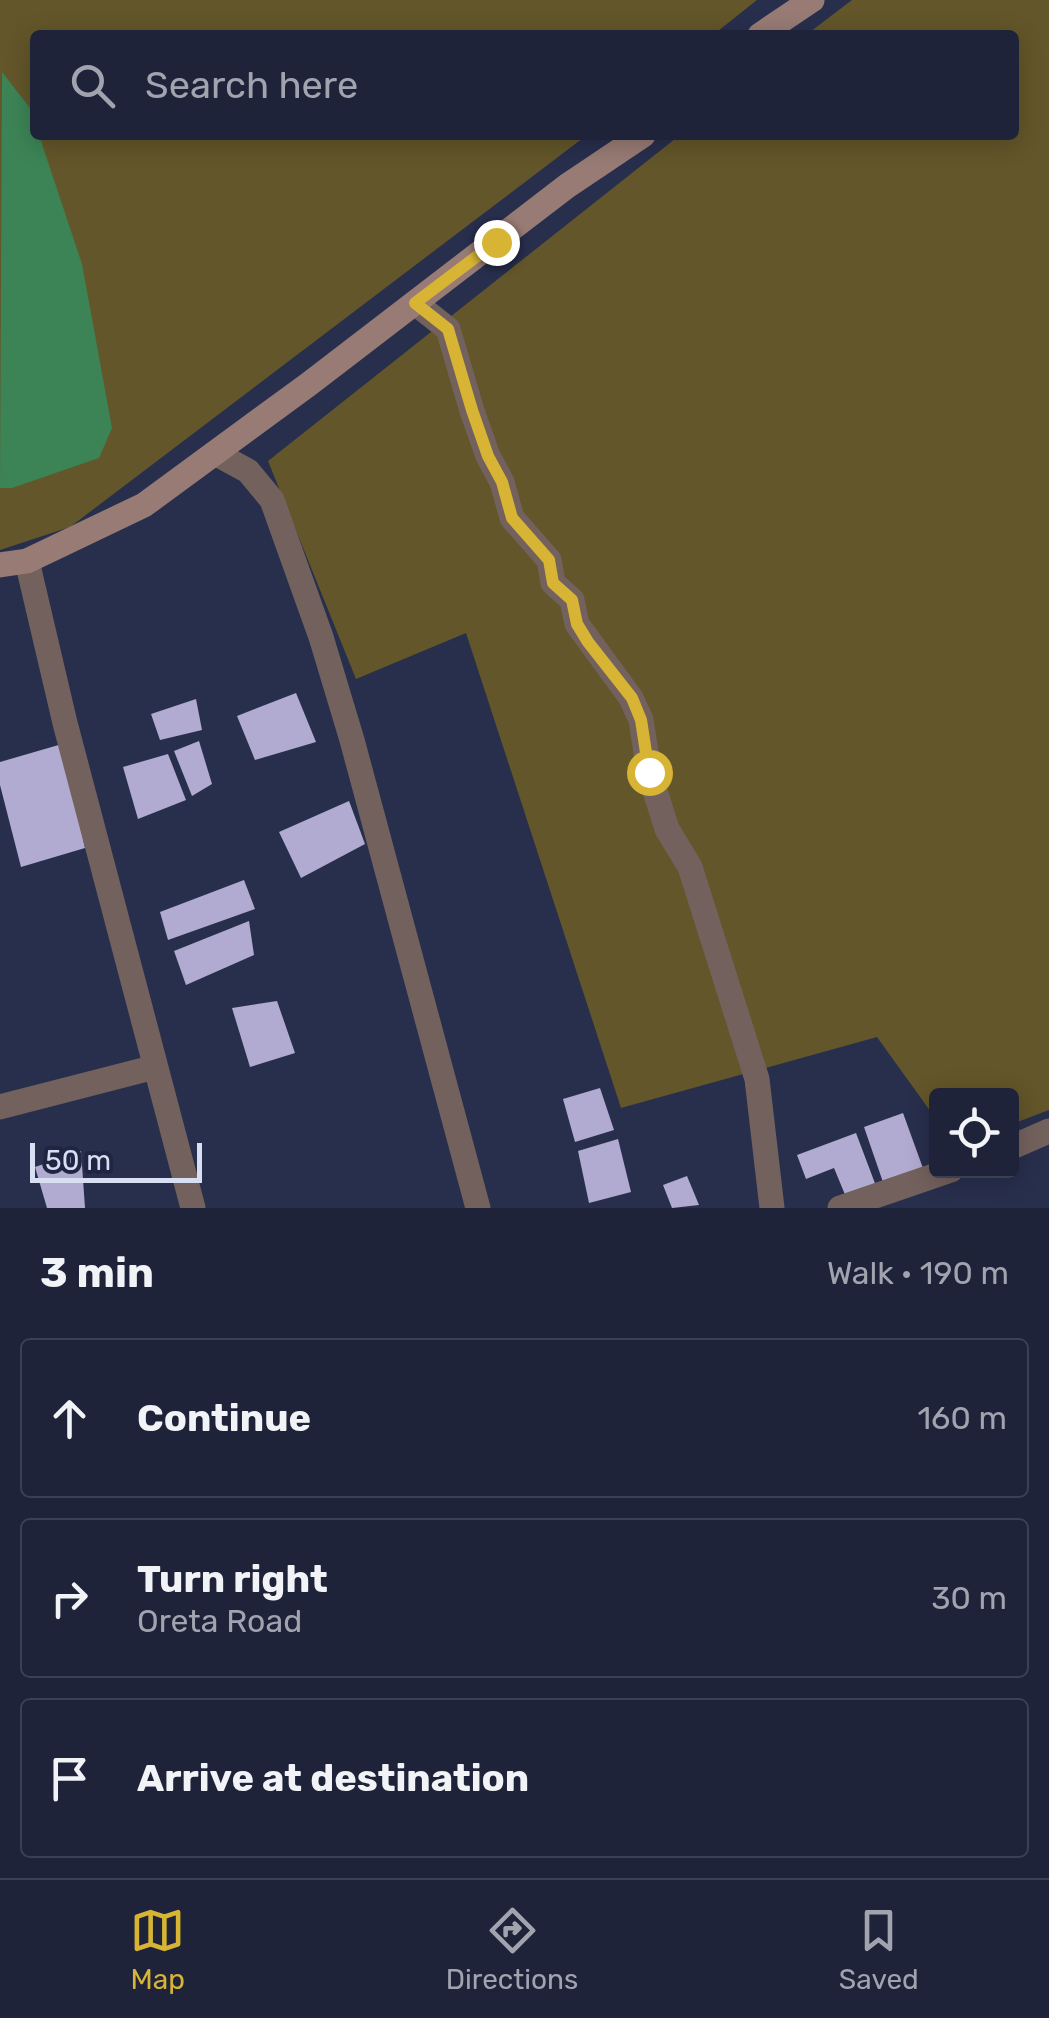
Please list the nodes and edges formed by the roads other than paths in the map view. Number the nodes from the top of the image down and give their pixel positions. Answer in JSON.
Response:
{"nodes":[{"id":1,"x":812,"y":0,"type":"edge"},
{"id":2,"x":767,"y":30,"type":"edge"},
{"id":3,"x":635,"y":140,"type":"edge"},
{"id":4,"x":415,"y":303,"type":"junction"},
{"id":5,"x":215,"y":453,"type":"junction"},
{"id":6,"x":27,"y":562,"type":"junction"},
{"id":7,"x":0,"y":565,"type":"edge"},
{"id":8,"x":155,"y":1067,"type":"junction"},
{"id":9,"x":0,"y":1107,"type":"edge"},
{"id":10,"x":1049,"y":1130,"type":"edge"},
{"id":11,"x":1019,"y":1144,"type":"edge"},
{"id":12,"x":929,"y":1178,"type":"edge"},
{"id":13,"x":192,"y":1208,"type":"edge"},
{"id":14,"x":478,"y":1208,"type":"edge"},
{"id":15,"x":772,"y":1208,"type":"edge"},
{"id":16,"x":840,"y":1208,"type":"edge"}],
"edges":[{"from":1,"to":2,"type":"street"},
{"from":3,"to":4,"type":"street"},
{"from":4,"to":5,"type":"street"},
{"from":4,"to":15,"type":"street"},
{"from":5,"to":6,"type":"street"},
{"from":5,"to":14,"type":"street"},
{"from":6,"to":7,"type":"street"},
{"from":6,"to":8,"type":"street"},
{"from":8,"to":9,"type":"street"},
{"from":8,"to":13,"type":"street"},
{"from":10,"to":11,"type":"street"},
{"from":12,"to":16,"type":"street"}]}
